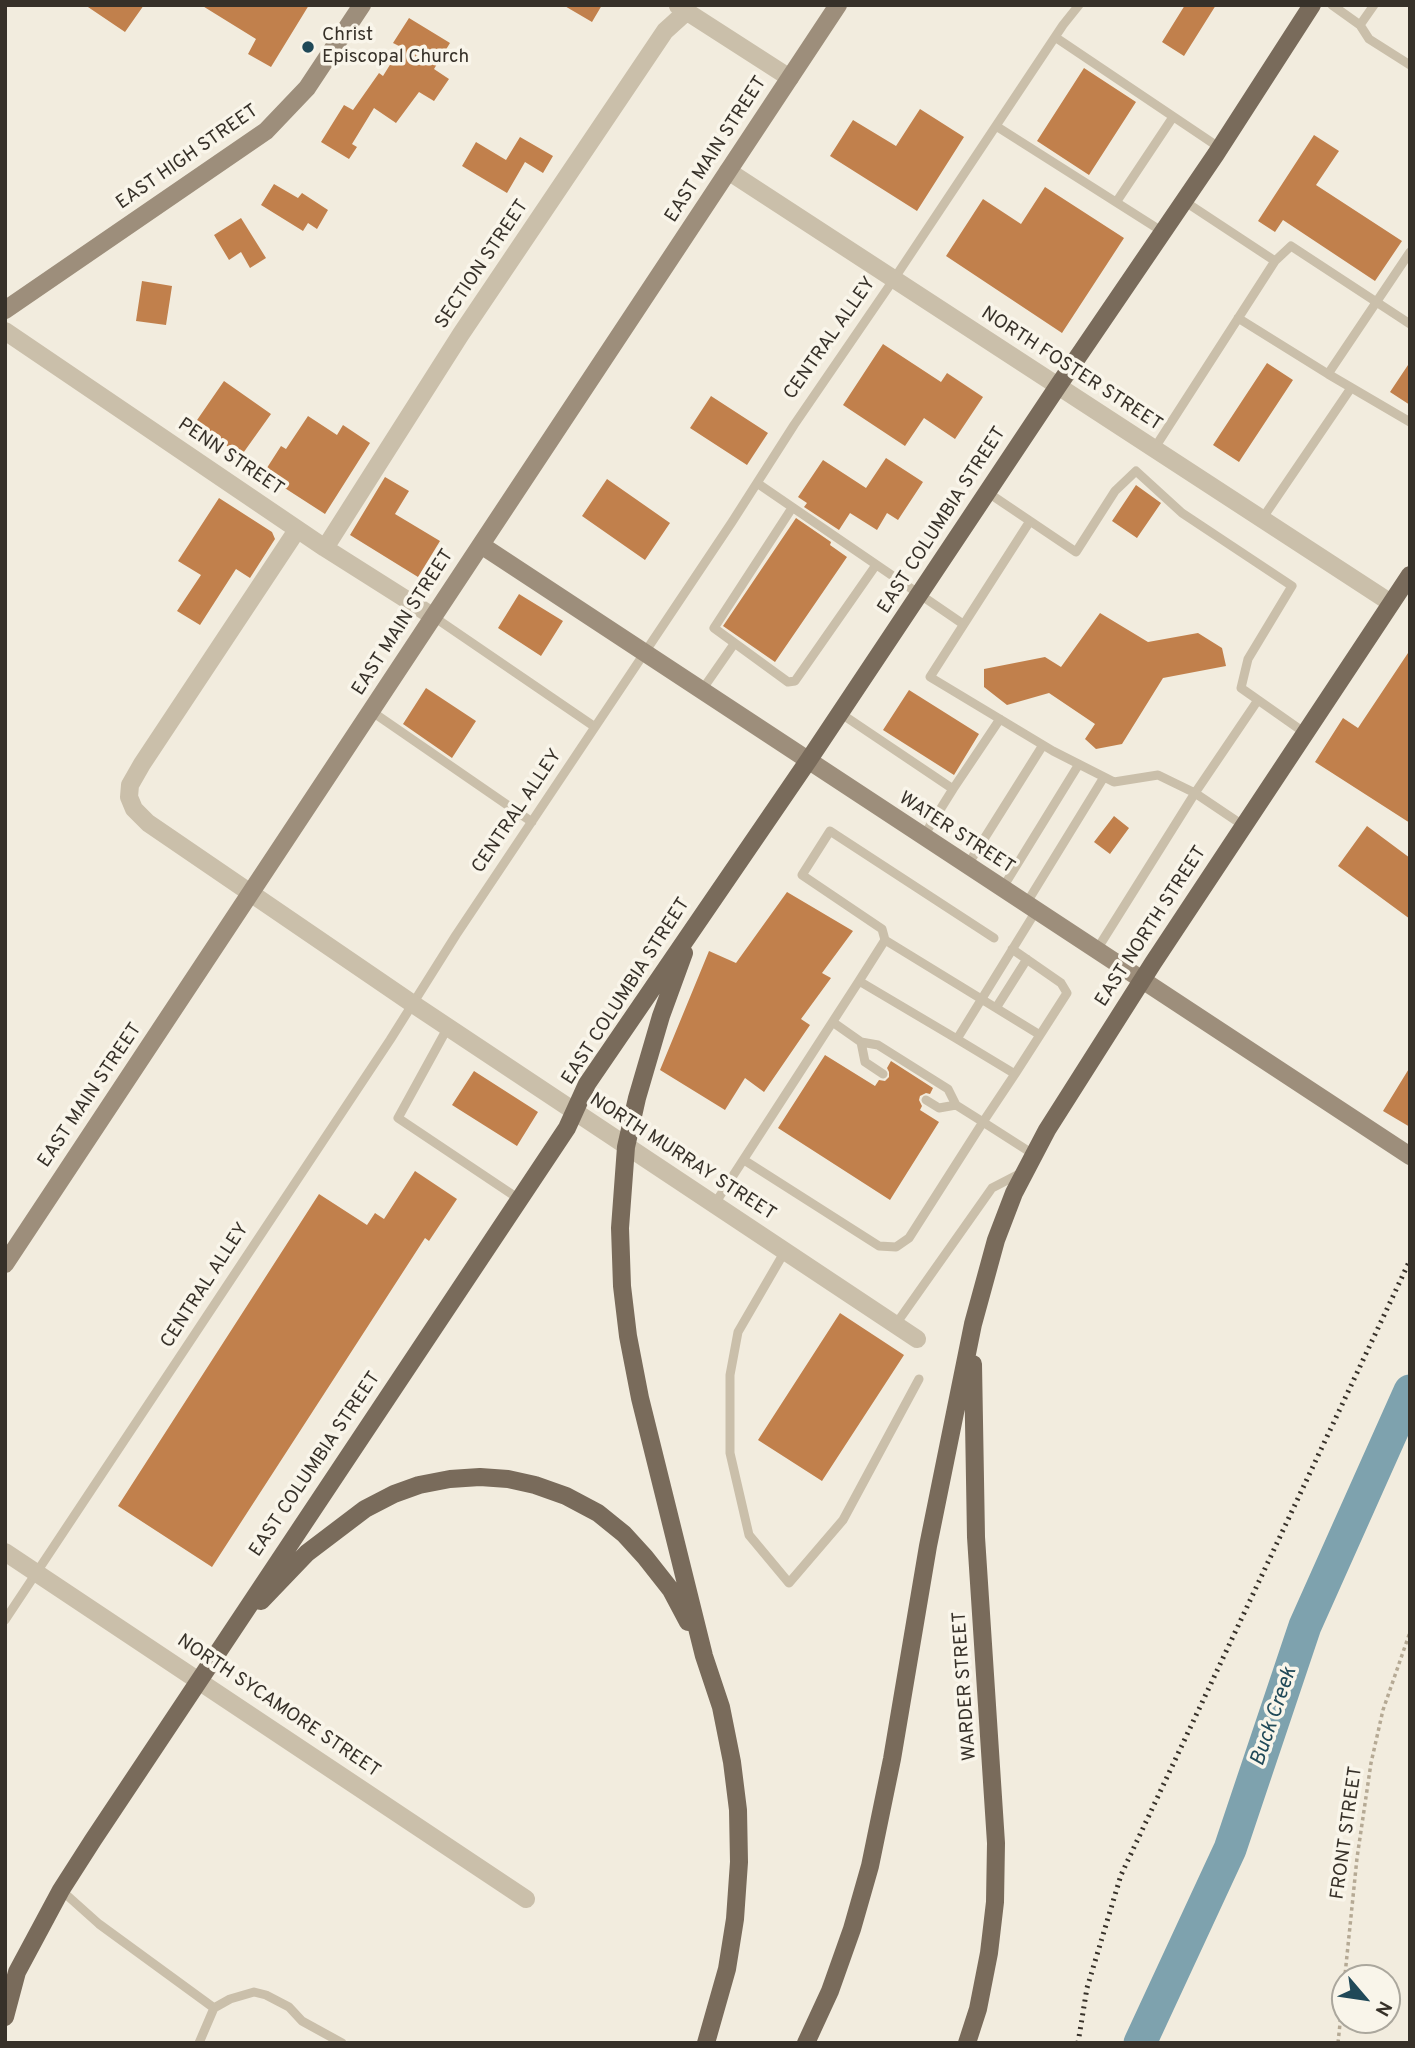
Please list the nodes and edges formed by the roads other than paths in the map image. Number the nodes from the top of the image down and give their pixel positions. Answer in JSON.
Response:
{"nodes":[{"id":1,"x":362,"y":5,"type":"edge"},
{"id":2,"x":838,"y":5,"type":"edge"},
{"id":3,"x":1079,"y":5,"type":"edge"},
{"id":4,"x":1312,"y":5,"type":"edge"},
{"id":5,"x":1332,"y":5,"type":"edge"},
{"id":6,"x":1374,"y":5,"type":"edge"},
{"id":7,"x":681,"y":8,"type":"edge"},
{"id":8,"x":1360,"y":25,"type":"junction"},
{"id":9,"x":1055,"y":37,"type":"junction"},
{"id":10,"x":1410,"y":65,"type":"edge"},
{"id":11,"x":790,"y":78,"type":"junction"},
{"id":12,"x":1173,"y":117,"type":"junction"},
{"id":13,"x":996,"y":126,"type":"junction"},
{"id":14,"x":1220,"y":148,"type":"junction"},
{"id":15,"x":728,"y":171,"type":"junction"},
{"id":16,"x":1117,"y":201,"type":"junction"},
{"id":17,"x":1184,"y":201,"type":"junction"},
{"id":18,"x":1163,"y":232,"type":"junction"},
{"id":19,"x":1410,"y":252,"type":"edge"},
{"id":20,"x":1275,"y":261,"type":"junction"},
{"id":21,"x":894,"y":279,"type":"junction"},
{"id":22,"x":1376,"y":302,"type":"junction"},
{"id":23,"x":5,"y":310,"type":"edge"},
{"id":24,"x":1238,"y":318,"type":"junction"},
{"id":25,"x":1410,"y":324,"type":"edge"},
{"id":26,"x":5,"y":331,"type":"edge"},
{"id":27,"x":1328,"y":374,"type":"junction"},
{"id":28,"x":1058,"y":386,"type":"junction"},
{"id":29,"x":1351,"y":388,"type":"junction"},
{"id":30,"x":1410,"y":422,"type":"edge"},
{"id":31,"x":1154,"y":449,"type":"junction"},
{"id":32,"x":757,"y":483,"type":"junction"},
{"id":33,"x":987,"y":492,"type":"junction"},
{"id":34,"x":792,"y":508,"type":"junction"},
{"id":35,"x":1262,"y":519,"type":"junction"},
{"id":36,"x":1030,"y":521,"type":"junction"},
{"id":37,"x":294,"y":534,"type":"junction"},
{"id":38,"x":481,"y":545,"type":"junction"},
{"id":39,"x":325,"y":548,"type":"junction"},
{"id":40,"x":876,"y":565,"type":"junction"},
{"id":41,"x":1410,"y":575,"type":"edge"},
{"id":42,"x":920,"y":595,"type":"junction"},
{"id":43,"x":1391,"y":603,"type":"junction"},
{"id":44,"x":434,"y":617,"type":"junction"},
{"id":45,"x":963,"y":624,"type":"junction"},
{"id":46,"x":734,"y":644,"type":"junction"},
{"id":47,"x":645,"y":653,"type":"junction"},
{"id":48,"x":702,"y":690,"type":"junction"},
{"id":49,"x":1258,"y":700,"type":"junction"},
{"id":50,"x":371,"y":711,"type":"junction"},
{"id":51,"x":840,"y":713,"type":"junction"},
{"id":52,"x":1000,"y":719,"type":"junction"},
{"id":53,"x":595,"y":727,"type":"junction"},
{"id":54,"x":1305,"y":733,"type":"junction"},
{"id":55,"x":1043,"y":745,"type":"junction"},
{"id":56,"x":808,"y":761,"type":"junction"},
{"id":57,"x":1079,"y":764,"type":"junction"},
{"id":58,"x":1104,"y":777,"type":"junction"},
{"id":59,"x":953,"y":789,"type":"junction"},
{"id":60,"x":1195,"y":793,"type":"junction"},
{"id":61,"x":532,"y":822,"type":"junction"},
{"id":62,"x":1244,"y":826,"type":"junction"},
{"id":63,"x":923,"y":837,"type":"junction"},
{"id":64,"x":967,"y":866,"type":"junction"},
{"id":65,"x":1002,"y":889,"type":"junction"},
{"id":66,"x":251,"y":893,"type":"junction"},
{"id":67,"x":1031,"y":908,"type":"junction"},
{"id":68,"x":694,"y":926,"type":"junction"},
{"id":69,"x":994,"y":938,"type":"dead end"},
{"id":70,"x":885,"y":940,"type":"junction"},
{"id":71,"x":1012,"y":949,"type":"junction"},
{"id":72,"x":1096,"y":951,"type":"junction"},
{"id":73,"x":1027,"y":959,"type":"junction"},
{"id":74,"x":859,"y":981,"type":"junction"},
{"id":75,"x":1142,"y":981,"type":"junction"},
{"id":76,"x":981,"y":999,"type":"junction"},
{"id":77,"x":413,"y":1004,"type":"junction"},
{"id":78,"x":996,"y":1008,"type":"junction"},
{"id":79,"x":834,"y":1023,"type":"junction"},
{"id":80,"x":448,"y":1027,"type":"junction"},
{"id":81,"x":1040,"y":1035,"type":"junction"},
{"id":82,"x":957,"y":1039,"type":"junction"},
{"id":83,"x":860,"y":1042,"type":"junction"},
{"id":84,"x":883,"y":1073,"type":"dead end"},
{"id":85,"x":1015,"y":1074,"type":"junction"},
{"id":86,"x":926,"y":1100,"type":"dead end"},
{"id":87,"x":956,"y":1105,"type":"junction"},
{"id":88,"x":575,"y":1113,"type":"junction"},
{"id":89,"x":983,"y":1122,"type":"junction"},
{"id":90,"x":626,"y":1147,"type":"junction"},
{"id":91,"x":1033,"y":1154,"type":"junction"},
{"id":92,"x":1410,"y":1156,"type":"edge"},
{"id":93,"x":744,"y":1160,"type":"junction"},
{"id":94,"x":1024,"y":1172,"type":"junction"},
{"id":95,"x":519,"y":1199,"type":"junction"},
{"id":96,"x":714,"y":1205,"type":"junction"},
{"id":97,"x":785,"y":1251,"type":"junction"},
{"id":98,"x":5,"y":1264,"type":"edge"},
{"id":99,"x":896,"y":1324,"type":"junction"},
{"id":100,"x":973,"y":1324,"type":"junction"},
{"id":101,"x":917,"y":1339,"type":"dead end"},
{"id":102,"x":919,"y":1379,"type":"dead end"},
{"id":103,"x":5,"y":1552,"type":"edge"},
{"id":104,"x":36,"y":1572,"type":"junction"},
{"id":105,"x":5,"y":1620,"type":"edge"},
{"id":106,"x":231,"y":1631,"type":"junction"},
{"id":107,"x":704,"y":1656,"type":"junction"},
{"id":108,"x":200,"y":1679,"type":"junction"},
{"id":109,"x":61,"y":1890,"type":"junction"},
{"id":110,"x":526,"y":1899,"type":"dead end"},
{"id":111,"x":214,"y":2008,"type":"junction"},
{"id":112,"x":5,"y":2017,"type":"edge"},
{"id":113,"x":200,"y":2043,"type":"edge"},
{"id":114,"x":342,"y":2043,"type":"edge"},
{"id":115,"x":706,"y":2043,"type":"edge"},
{"id":116,"x":806,"y":2043,"type":"edge"},
{"id":117,"x":967,"y":2043,"type":"edge"}],
"edges":[{"from":1,"to":23,"type":"street","name":"EAST HIGH STREET"},
{"from":2,"to":11,"type":"street","name":"EAST MAIN STREET"},
{"from":3,"to":9,"type":"lane","name":"CENTRAL ALLEY"},
{"from":4,"to":14,"type":"main road","name":"EAST COLUMBIA STREET"},
{"from":5,"to":8,"type":"lane"},
{"from":6,"to":8,"type":"lane"},
{"from":7,"to":11,"type":"street"},
{"from":7,"to":39,"type":"street","name":"SECTION STREET"},
{"from":8,"to":10,"type":"lane"},
{"from":9,"to":12,"type":"lane"},
{"from":9,"to":13,"type":"lane","name":"CENTRAL ALLEY"},
{"from":11,"to":15,"type":"street","name":"EAST MAIN STREET"},
{"from":12,"to":14,"type":"lane"},
{"from":12,"to":16,"type":"lane"},
{"from":13,"to":16,"type":"lane"},
{"from":13,"to":21,"type":"lane","name":"CENTRAL ALLEY"},
{"from":14,"to":17,"type":"main road","name":"EAST COLUMBIA STREET"},
{"from":15,"to":21,"type":"street","name":"NORTH FOSTER STREET"},
{"from":15,"to":38,"type":"street","name":"EAST MAIN STREET"},
{"from":16,"to":18,"type":"lane"},
{"from":17,"to":18,"type":"main road","name":"EAST COLUMBIA STREET"},
{"from":17,"to":20,"type":"lane"},
{"from":18,"to":28,"type":"main road","name":"EAST COLUMBIA STREET"},
{"from":19,"to":22,"type":"lane"},
{"from":20,"to":22,"type":"lane"},
{"from":20,"to":24,"type":"lane"},
{"from":21,"to":28,"type":"street","name":"NORTH FOSTER STREET"},
{"from":21,"to":32,"type":"lane","name":"CENTRAL ALLEY"},
{"from":22,"to":25,"type":"lane"},
{"from":22,"to":27,"type":"lane"},
{"from":24,"to":27,"type":"lane"},
{"from":24,"to":31,"type":"lane"},
{"from":26,"to":37,"type":"street","name":"PENN STREET"},
{"from":27,"to":29,"type":"lane"},
{"from":28,"to":31,"type":"street","name":"NORTH FOSTER STREET"},
{"from":28,"to":33,"type":"main road","name":"EAST COLUMBIA STREET"},
{"from":29,"to":30,"type":"lane"},
{"from":29,"to":35,"type":"lane"},
{"from":31,"to":35,"type":"street","name":"NORTH FOSTER STREET"},
{"from":32,"to":34,"type":"lane"},
{"from":32,"to":47,"type":"lane","name":"CENTRAL ALLEY"},
{"from":33,"to":36,"type":"lane"},
{"from":33,"to":42,"type":"main road","name":"EAST COLUMBIA STREET"},
{"from":34,"to":40,"type":"lane"},
{"from":34,"to":46,"type":"lane"},
{"from":35,"to":43,"type":"street","name":"NORTH FOSTER STREET"},
{"from":36,"to":45,"type":"lane"},
{"from":36,"to":49,"type":"lane"},
{"from":37,"to":39,"type":"street","name":"PENN STREET"},
{"from":37,"to":66,"type":"street","name":"NORTH MURRAY STREET"},
{"from":38,"to":44,"type":"street","name":"EAST MAIN STREET"},
{"from":38,"to":47,"type":"street","name":"WATER STREET"},
{"from":39,"to":44,"type":"street","name":"PENN STREET"},
{"from":40,"to":42,"type":"lane"},
{"from":40,"to":46,"type":"lane"},
{"from":41,"to":43,"type":"main road","name":"EAST NORTH STREET"},
{"from":42,"to":45,"type":"lane"},
{"from":42,"to":51,"type":"main road","name":"EAST COLUMBIA STREET"},
{"from":43,"to":54,"type":"main road","name":"EAST NORTH STREET"},
{"from":44,"to":50,"type":"street","name":"EAST MAIN STREET"},
{"from":44,"to":53,"type":"lane"},
{"from":45,"to":52,"type":"lane"},
{"from":46,"to":48,"type":"lane"},
{"from":47,"to":48,"type":"street","name":"WATER STREET"},
{"from":47,"to":53,"type":"lane","name":"CENTRAL ALLEY"},
{"from":48,"to":56,"type":"street","name":"WATER STREET"},
{"from":49,"to":54,"type":"lane"},
{"from":49,"to":60,"type":"lane"},
{"from":50,"to":61,"type":"lane"},
{"from":50,"to":66,"type":"street","name":"EAST MAIN STREET"},
{"from":51,"to":56,"type":"main road","name":"EAST COLUMBIA STREET"},
{"from":51,"to":59,"type":"lane"},
{"from":52,"to":55,"type":"lane"},
{"from":52,"to":59,"type":"lane"},
{"from":53,"to":61,"type":"lane","name":"CENTRAL ALLEY"},
{"from":54,"to":62,"type":"main road","name":"EAST NORTH STREET"},
{"from":55,"to":57,"type":"lane"},
{"from":55,"to":64,"type":"lane"},
{"from":56,"to":63,"type":"street","name":"WATER STREET"},
{"from":56,"to":68,"type":"main road","name":"EAST COLUMBIA STREET"},
{"from":57,"to":58,"type":"lane"},
{"from":57,"to":65,"type":"lane"},
{"from":58,"to":60,"type":"lane"},
{"from":58,"to":67,"type":"lane"},
{"from":59,"to":63,"type":"lane"},
{"from":60,"to":62,"type":"lane"},
{"from":60,"to":72,"type":"lane"},
{"from":61,"to":77,"type":"lane","name":"CENTRAL ALLEY"},
{"from":62,"to":75,"type":"main road","name":"EAST NORTH STREET"},
{"from":63,"to":64,"type":"street","name":"WATER STREET"},
{"from":64,"to":65,"type":"street","name":"WATER STREET"},
{"from":65,"to":67,"type":"street","name":"WATER STREET"},
{"from":66,"to":77,"type":"street","name":"NORTH MURRAY STREET"},
{"from":66,"to":98,"type":"street","name":"EAST MAIN STREET"},
{"from":67,"to":71,"type":"lane"},
{"from":67,"to":72,"type":"street","name":"WATER STREET"},
{"from":68,"to":88,"type":"main road","name":"EAST COLUMBIA STREET"},
{"from":68,"to":90,"type":"main road"},
{"from":69,"to":70,"type":"lane"},
{"from":70,"to":74,"type":"lane"},
{"from":70,"to":76,"type":"lane"},
{"from":71,"to":73,"type":"lane"},
{"from":71,"to":76,"type":"lane"},
{"from":72,"to":75,"type":"street","name":"WATER STREET"},
{"from":73,"to":78,"type":"lane"},
{"from":73,"to":81,"type":"lane"},
{"from":74,"to":79,"type":"lane"},
{"from":74,"to":82,"type":"lane"},
{"from":75,"to":91,"type":"main road","name":"EAST NORTH STREET"},
{"from":75,"to":92,"type":"street","name":"WATER STREET"},
{"from":76,"to":78,"type":"lane"},
{"from":76,"to":82,"type":"lane"},
{"from":77,"to":80,"type":"street","name":"NORTH MURRAY STREET"},
{"from":77,"to":104,"type":"lane","name":"CENTRAL ALLEY"},
{"from":78,"to":81,"type":"lane"},
{"from":79,"to":83,"type":"lane"},
{"from":79,"to":93,"type":"lane"},
{"from":80,"to":88,"type":"street","name":"NORTH MURRAY STREET"},
{"from":80,"to":95,"type":"lane"},
{"from":81,"to":85,"type":"lane"},
{"from":82,"to":85,"type":"lane"},
{"from":83,"to":84,"type":"lane"},
{"from":83,"to":87,"type":"lane"},
{"from":85,"to":89,"type":"lane"},
{"from":86,"to":87,"type":"lane"},
{"from":87,"to":89,"type":"lane"},
{"from":88,"to":90,"type":"street","name":"NORTH MURRAY STREET"},
{"from":88,"to":95,"type":"main road","name":"EAST COLUMBIA STREET"},
{"from":89,"to":91,"type":"lane"},
{"from":89,"to":93,"type":"lane"},
{"from":90,"to":96,"type":"street","name":"NORTH MURRAY STREET"},
{"from":90,"to":107,"type":"main road"},
{"from":91,"to":94,"type":"main road","name":"EAST NORTH STREET"},
{"from":93,"to":96,"type":"lane"},
{"from":94,"to":99,"type":"lane"},
{"from":94,"to":100,"type":"main road","name":"EAST NORTH STREET"},
{"from":95,"to":106,"type":"main road","name":"EAST COLUMBIA STREET"},
{"from":96,"to":97,"type":"street","name":"NORTH MURRAY STREET"},
{"from":97,"to":99,"type":"street","name":"NORTH MURRAY STREET"},
{"from":97,"to":102,"type":"lane"},
{"from":99,"to":101,"type":"street","name":"NORTH MURRAY STREET"},
{"from":100,"to":116,"type":"main road"},
{"from":100,"to":117,"type":"main road","name":"WARDER STREET"},
{"from":103,"to":104,"type":"street","name":"NORTH SYCAMORE STREET"},
{"from":104,"to":105,"type":"lane","name":"CENTRAL ALLEY"},
{"from":104,"to":108,"type":"street","name":"NORTH SYCAMORE STREET"},
{"from":106,"to":107,"type":"main road"},
{"from":106,"to":108,"type":"main road","name":"EAST COLUMBIA STREET"},
{"from":107,"to":115,"type":"main road"},
{"from":108,"to":109,"type":"main road","name":"EAST COLUMBIA STREET"},
{"from":108,"to":110,"type":"street","name":"NORTH SYCAMORE STREET"},
{"from":109,"to":111,"type":"lane"},
{"from":109,"to":112,"type":"main road","name":"EAST COLUMBIA STREET"},
{"from":111,"to":113,"type":"lane"},
{"from":111,"to":114,"type":"lane"}]}
